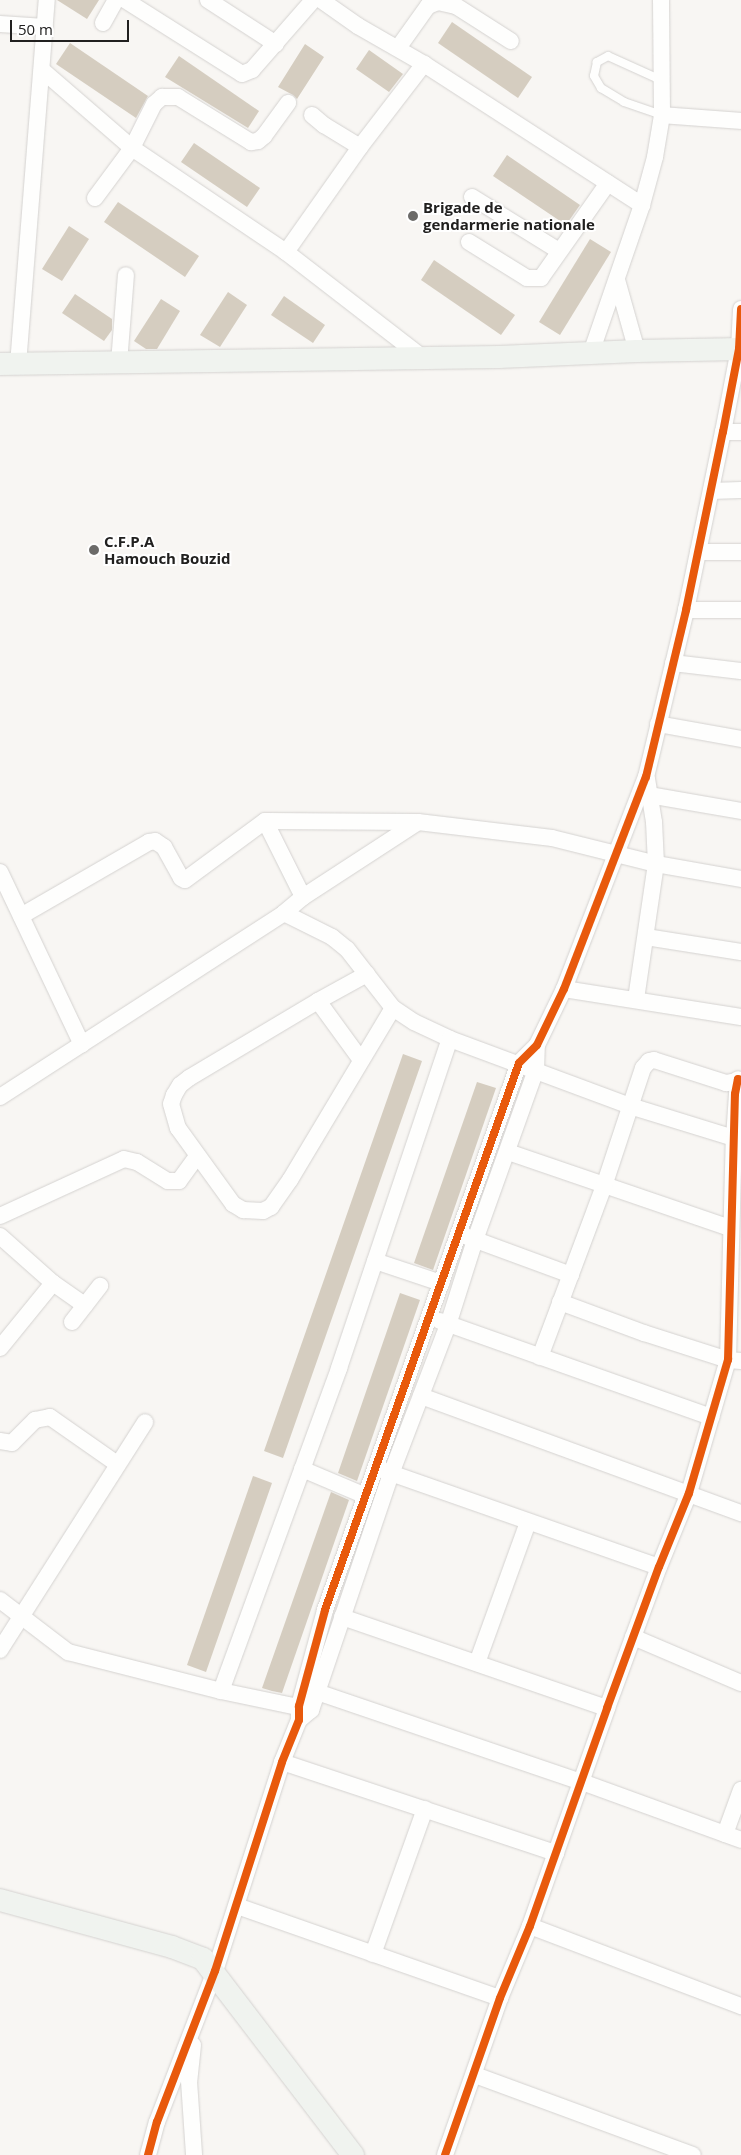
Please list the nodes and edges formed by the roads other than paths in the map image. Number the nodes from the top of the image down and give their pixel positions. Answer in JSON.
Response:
{"nodes":[{"id":1,"x":47,"y":0,"type":"edge"},
{"id":2,"x":116,"y":0,"type":"edge"},
{"id":3,"x":125,"y":0,"type":"edge"},
{"id":4,"x":208,"y":0,"type":"edge"},
{"id":5,"x":321,"y":0,"type":"edge"},
{"id":6,"x":660,"y":0,"type":"edge"},
{"id":7,"x":304,"y":3,"type":"edge"},
{"id":8,"x":103,"y":23,"type":"dead end"},
{"id":9,"x":0,"y":24,"type":"edge"},
{"id":10,"x":45,"y":27,"type":"junction"},
{"id":11,"x":511,"y":41,"type":"dead end"},
{"id":12,"x":276,"y":44,"type":"junction"},
{"id":13,"x":398,"y":48,"type":"junction"},
{"id":14,"x":424,"y":64,"type":"junction"},
{"id":15,"x":42,"y":70,"type":"junction"},
{"id":16,"x":663,"y":80,"type":"junction"},
{"id":17,"x":288,"y":103,"type":"dead end"},
{"id":18,"x":312,"y":115,"type":"dead end"},
{"id":19,"x":662,"y":115,"type":"junction"},
{"id":20,"x":741,"y":121,"type":"edge"},
{"id":21,"x":360,"y":147,"type":"junction"},
{"id":22,"x":132,"y":148,"type":"junction"},
{"id":23,"x":608,"y":183,"type":"junction"},
{"id":24,"x":472,"y":197,"type":"dead end"},
{"id":25,"x":95,"y":198,"type":"dead end"},
{"id":26,"x":642,"y":205,"type":"junction"},
{"id":27,"x":469,"y":242,"type":"dead end"},
{"id":28,"x":559,"y":251,"type":"junction"},
{"id":29,"x":286,"y":252,"type":"junction"},
{"id":30,"x":126,"y":275,"type":"dead end"},
{"id":31,"x":618,"y":280,"type":"junction"},
{"id":32,"x":741,"y":309,"type":"edge"},
{"id":33,"x":740,"y":349,"type":"edge"},
{"id":34,"x":637,"y":351,"type":"junction"},
{"id":35,"x":591,"y":353,"type":"junction"},
{"id":36,"x":422,"y":358,"type":"junction"},
{"id":37,"x":119,"y":363,"type":"junction"},
{"id":38,"x":9,"y":365,"type":"edge"},
{"id":39,"x":723,"y":432,"type":"junction"},
{"id":40,"x":741,"y":432,"type":"edge"},
{"id":41,"x":741,"y":490,"type":"edge"},
{"id":42,"x":711,"y":491,"type":"junction"},
{"id":43,"x":698,"y":552,"type":"junction"},
{"id":44,"x":741,"y":552,"type":"edge"},
{"id":45,"x":686,"y":610,"type":"junction"},
{"id":46,"x":741,"y":610,"type":"edge"},
{"id":47,"x":673,"y":663,"type":"junction"},
{"id":48,"x":741,"y":671,"type":"edge"},
{"id":49,"x":658,"y":724,"type":"junction"},
{"id":50,"x":741,"y":739,"type":"edge"},
{"id":51,"x":646,"y":777,"type":"junction"},
{"id":52,"x":649,"y":795,"type":"junction"},
{"id":53,"x":741,"y":811,"type":"edge"},
{"id":54,"x":265,"y":821,"type":"junction"},
{"id":55,"x":418,"y":822,"type":"junction"},
{"id":56,"x":618,"y":854,"type":"junction"},
{"id":57,"x":656,"y":864,"type":"junction"},
{"id":58,"x":1,"y":875,"type":"edge"},
{"id":59,"x":741,"y":879,"type":"edge"},
{"id":60,"x":303,"y":897,"type":"junction"},
{"id":61,"x":284,"y":913,"type":"junction"},
{"id":62,"x":21,"y":916,"type":"junction"},
{"id":63,"x":646,"y":937,"type":"junction"},
{"id":64,"x":741,"y":952,"type":"edge"},
{"id":65,"x":367,"y":974,"type":"junction"},
{"id":66,"x":564,"y":989,"type":"junction"},
{"id":67,"x":636,"y":999,"type":"junction"},
{"id":68,"x":318,"y":1001,"type":"junction"},
{"id":69,"x":393,"y":1008,"type":"junction"},
{"id":70,"x":741,"y":1017,"type":"edge"},
{"id":71,"x":450,"y":1039,"type":"junction"},
{"id":72,"x":82,"y":1045,"type":"junction"},
{"id":73,"x":537,"y":1045,"type":"junction"},
{"id":74,"x":361,"y":1060,"type":"junction"},
{"id":75,"x":519,"y":1063,"type":"junction"},
{"id":76,"x":536,"y":1070,"type":"junction"},
{"id":77,"x":736,"y":1086,"type":"edge"},
{"id":78,"x":0,"y":1097,"type":"edge"},
{"id":79,"x":630,"y":1106,"type":"junction"},
{"id":80,"x":734,"y":1138,"type":"junction"},
{"id":81,"x":508,"y":1152,"type":"junction"},
{"id":82,"x":196,"y":1156,"type":"junction"},
{"id":83,"x":604,"y":1186,"type":"junction"},
{"id":84,"x":0,"y":1216,"type":"edge"},
{"id":85,"x":730,"y":1228,"type":"junction"},
{"id":86,"x":458,"y":1234,"type":"junction"},
{"id":87,"x":0,"y":1236,"type":"edge"},
{"id":88,"x":475,"y":1240,"type":"junction"},
{"id":89,"x":375,"y":1261,"type":"junction"},
{"id":90,"x":571,"y":1275,"type":"junction"},
{"id":91,"x":53,"y":1283,"type":"junction"},
{"id":92,"x":441,"y":1283,"type":"junction"},
{"id":93,"x":100,"y":1286,"type":"dead end"},
{"id":94,"x":560,"y":1302,"type":"junction"},
{"id":95,"x":85,"y":1305,"type":"junction"},
{"id":96,"x":429,"y":1317,"type":"junction"},
{"id":97,"x":72,"y":1322,"type":"dead end"},
{"id":98,"x":448,"y":1325,"type":"junction"},
{"id":99,"x":0,"y":1348,"type":"edge"},
{"id":100,"x":540,"y":1357,"type":"junction"},
{"id":101,"x":734,"y":1360,"type":"edge"},
{"id":102,"x":421,"y":1396,"type":"junction"},
{"id":103,"x":711,"y":1417,"type":"junction"},
{"id":104,"x":145,"y":1422,"type":"dead end"},
{"id":105,"x":0,"y":1441,"type":"edge"},
{"id":106,"x":117,"y":1464,"type":"junction"},
{"id":107,"x":302,"y":1469,"type":"junction"},
{"id":108,"x":383,"y":1471,"type":"junction"},
{"id":109,"x":689,"y":1493,"type":"junction"},
{"id":110,"x":366,"y":1496,"type":"junction"},
{"id":111,"x":741,"y":1513,"type":"edge"},
{"id":112,"x":528,"y":1522,"type":"junction"},
{"id":113,"x":658,"y":1566,"type":"junction"},
{"id":114,"x":0,"y":1600,"type":"edge"},
{"id":115,"x":23,"y":1616,"type":"junction"},
{"id":116,"x":342,"y":1617,"type":"junction"},
{"id":117,"x":633,"y":1637,"type":"junction"},
{"id":118,"x":0,"y":1650,"type":"edge"},
{"id":119,"x":477,"y":1663,"type":"junction"},
{"id":120,"x":739,"y":1676,"type":"edge"},
{"id":121,"x":221,"y":1691,"type":"junction"},
{"id":122,"x":317,"y":1692,"type":"junction"},
{"id":123,"x":606,"y":1708,"type":"junction"},
{"id":124,"x":303,"y":1712,"type":"junction"},
{"id":125,"x":282,"y":1762,"type":"junction"},
{"id":126,"x":582,"y":1782,"type":"junction"},
{"id":127,"x":741,"y":1790,"type":"edge"},
{"id":128,"x":425,"y":1810,"type":"junction"},
{"id":129,"x":725,"y":1834,"type":"junction"},
{"id":130,"x":741,"y":1840,"type":"edge"},
{"id":131,"x":556,"y":1853,"type":"junction"},
{"id":132,"x":0,"y":1900,"type":"edge"},
{"id":133,"x":237,"y":1906,"type":"junction"},
{"id":134,"x":530,"y":1926,"type":"junction"},
{"id":135,"x":373,"y":1954,"type":"junction"},
{"id":136,"x":215,"y":1971,"type":"junction"},
{"id":137,"x":500,"y":1998,"type":"junction"},
{"id":138,"x":741,"y":2006,"type":"edge"},
{"id":139,"x":195,"y":2024,"type":"junction"},
{"id":140,"x":475,"y":2074,"type":"junction"},
{"id":141,"x":148,"y":2155,"type":"edge"},
{"id":142,"x":194,"y":2155,"type":"edge"},
{"id":143,"x":353,"y":2155,"type":"edge"},
{"id":144,"x":445,"y":2155,"type":"edge"},
{"id":145,"x":693,"y":2155,"type":"edge"}],
"edges":[{"from":1,"to":10,"type":"street"},
{"from":2,"to":8,"type":"street"},
{"from":3,"to":12,"type":"street"},
{"from":4,"to":12,"type":"street"},
{"from":5,"to":13,"type":"street"},
{"from":6,"to":16,"type":"street"},
{"from":7,"to":12,"type":"street"},
{"from":9,"to":10,"type":"street"},
{"from":10,"to":15,"type":"street"},
{"from":11,"to":13,"type":"street"},
{"from":13,"to":14,"type":"street"},
{"from":14,"to":21,"type":"street"},
{"from":14,"to":23,"type":"street"},
{"from":15,"to":22,"type":"street"},
{"from":15,"to":38,"type":"street"},
{"from":16,"to":19,"type":"street"},
{"from":16,"to":19,"type":"lane"},
{"from":17,"to":22,"type":"street"},
{"from":18,"to":21,"type":"street"},
{"from":19,"to":20,"type":"street"},
{"from":19,"to":26,"type":"street"},
{"from":21,"to":29,"type":"street"},
{"from":22,"to":25,"type":"street"},
{"from":22,"to":29,"type":"street"},
{"from":23,"to":26,"type":"street"},
{"from":23,"to":28,"type":"street"},
{"from":24,"to":28,"type":"street"},
{"from":26,"to":31,"type":"street"},
{"from":27,"to":28,"type":"street"},
{"from":29,"to":36,"type":"street"},
{"from":30,"to":37,"type":"street"},
{"from":31,"to":34,"type":"street"},
{"from":31,"to":35,"type":"street"},
{"from":32,"to":33,"type":"street"},
{"from":33,"to":34,"type":"main road"},
{"from":33,"to":39,"type":"street"},
{"from":34,"to":35,"type":"main road"},
{"from":35,"to":36,"type":"main road"},
{"from":36,"to":37,"type":"main road"},
{"from":37,"to":38,"type":"main road"},
{"from":39,"to":40,"type":"street"},
{"from":39,"to":42,"type":"street"},
{"from":41,"to":42,"type":"street"},
{"from":42,"to":43,"type":"street"},
{"from":43,"to":44,"type":"street"},
{"from":43,"to":45,"type":"street"},
{"from":45,"to":46,"type":"street"},
{"from":45,"to":47,"type":"street"},
{"from":47,"to":48,"type":"street"},
{"from":47,"to":49,"type":"street"},
{"from":49,"to":50,"type":"street"},
{"from":49,"to":51,"type":"street"},
{"from":51,"to":52,"type":"street"},
{"from":51,"to":56,"type":"street"},
{"from":52,"to":53,"type":"street"},
{"from":52,"to":57,"type":"street"},
{"from":54,"to":55,"type":"street"},
{"from":54,"to":60,"type":"street"},
{"from":54,"to":62,"type":"street"},
{"from":55,"to":56,"type":"street"},
{"from":55,"to":60,"type":"street"},
{"from":56,"to":57,"type":"street"},
{"from":56,"to":66,"type":"street"},
{"from":57,"to":59,"type":"street"},
{"from":57,"to":63,"type":"street"},
{"from":58,"to":62,"type":"street"},
{"from":60,"to":61,"type":"street"},
{"from":61,"to":65,"type":"street"},
{"from":61,"to":72,"type":"street"},
{"from":62,"to":72,"type":"street"},
{"from":63,"to":64,"type":"street"},
{"from":63,"to":67,"type":"street"},
{"from":65,"to":68,"type":"street"},
{"from":65,"to":69,"type":"street"},
{"from":66,"to":67,"type":"street"},
{"from":66,"to":73,"type":"street"},
{"from":67,"to":70,"type":"street"},
{"from":68,"to":74,"type":"street"},
{"from":68,"to":82,"type":"street"},
{"from":69,"to":71,"type":"street"},
{"from":69,"to":74,"type":"street"},
{"from":71,"to":75,"type":"street"},
{"from":71,"to":89,"type":"street"},
{"from":72,"to":78,"type":"street"},
{"from":73,"to":75,"type":"street"},
{"from":73,"to":76,"type":"street"},
{"from":74,"to":82,"type":"street"},
{"from":75,"to":76,"type":"street"},
{"from":75,"to":86,"type":"street"},
{"from":76,"to":79,"type":"street"},
{"from":76,"to":81,"type":"street"},
{"from":77,"to":79,"type":"street"},
{"from":77,"to":80,"type":"street"},
{"from":79,"to":80,"type":"street"},
{"from":79,"to":83,"type":"street"},
{"from":80,"to":85,"type":"street"},
{"from":81,"to":83,"type":"street"},
{"from":81,"to":88,"type":"street"},
{"from":82,"to":84,"type":"street"},
{"from":83,"to":85,"type":"street"},
{"from":83,"to":90,"type":"street"},
{"from":85,"to":101,"type":"street"},
{"from":86,"to":88,"type":"street"},
{"from":86,"to":92,"type":"street"},
{"from":87,"to":91,"type":"street"},
{"from":88,"to":90,"type":"street"},
{"from":88,"to":98,"type":"street"},
{"from":89,"to":92,"type":"street"},
{"from":89,"to":107,"type":"street"},
{"from":90,"to":94,"type":"street"},
{"from":91,"to":95,"type":"street"},
{"from":91,"to":99,"type":"street"},
{"from":92,"to":96,"type":"street"},
{"from":93,"to":95,"type":"street"},
{"from":94,"to":100,"type":"street"},
{"from":94,"to":101,"type":"street"},
{"from":95,"to":97,"type":"street"},
{"from":96,"to":98,"type":"street"},
{"from":96,"to":108,"type":"street"},
{"from":98,"to":100,"type":"street"},
{"from":98,"to":102,"type":"street"},
{"from":100,"to":103,"type":"street"},
{"from":101,"to":103,"type":"street"},
{"from":102,"to":108,"type":"street"},
{"from":102,"to":109,"type":"street"},
{"from":103,"to":109,"type":"street"},
{"from":104,"to":106,"type":"street"},
{"from":105,"to":106,"type":"street"},
{"from":106,"to":115,"type":"street"},
{"from":107,"to":110,"type":"street"},
{"from":107,"to":121,"type":"street"},
{"from":108,"to":110,"type":"street"},
{"from":108,"to":112,"type":"street"},
{"from":108,"to":116,"type":"street"},
{"from":109,"to":111,"type":"street"},
{"from":109,"to":113,"type":"street"},
{"from":110,"to":124,"type":"street"},
{"from":112,"to":113,"type":"street"},
{"from":112,"to":119,"type":"street"},
{"from":113,"to":117,"type":"street"},
{"from":114,"to":115,"type":"street"},
{"from":115,"to":118,"type":"street"},
{"from":115,"to":121,"type":"street"},
{"from":116,"to":119,"type":"street"},
{"from":116,"to":122,"type":"street"},
{"from":117,"to":120,"type":"street"},
{"from":117,"to":123,"type":"street"},
{"from":119,"to":123,"type":"street"},
{"from":121,"to":124,"type":"street"},
{"from":122,"to":124,"type":"street"},
{"from":122,"to":126,"type":"street"},
{"from":123,"to":126,"type":"street"},
{"from":124,"to":125,"type":"street"},
{"from":125,"to":128,"type":"street"},
{"from":125,"to":133,"type":"street"},
{"from":126,"to":129,"type":"street"},
{"from":126,"to":131,"type":"street"},
{"from":127,"to":129,"type":"street"},
{"from":128,"to":131,"type":"street"},
{"from":128,"to":135,"type":"street"},
{"from":129,"to":130,"type":"street"},
{"from":131,"to":134,"type":"street"},
{"from":132,"to":136,"type":"main road"},
{"from":133,"to":135,"type":"street"},
{"from":133,"to":136,"type":"street"},
{"from":134,"to":137,"type":"street"},
{"from":134,"to":138,"type":"street"},
{"from":135,"to":137,"type":"street"},
{"from":136,"to":139,"type":"street"},
{"from":136,"to":143,"type":"main road"},
{"from":137,"to":140,"type":"street"},
{"from":139,"to":141,"type":"street"},
{"from":139,"to":142,"type":"street"},
{"from":140,"to":144,"type":"street"},
{"from":140,"to":145,"type":"street"}]}
